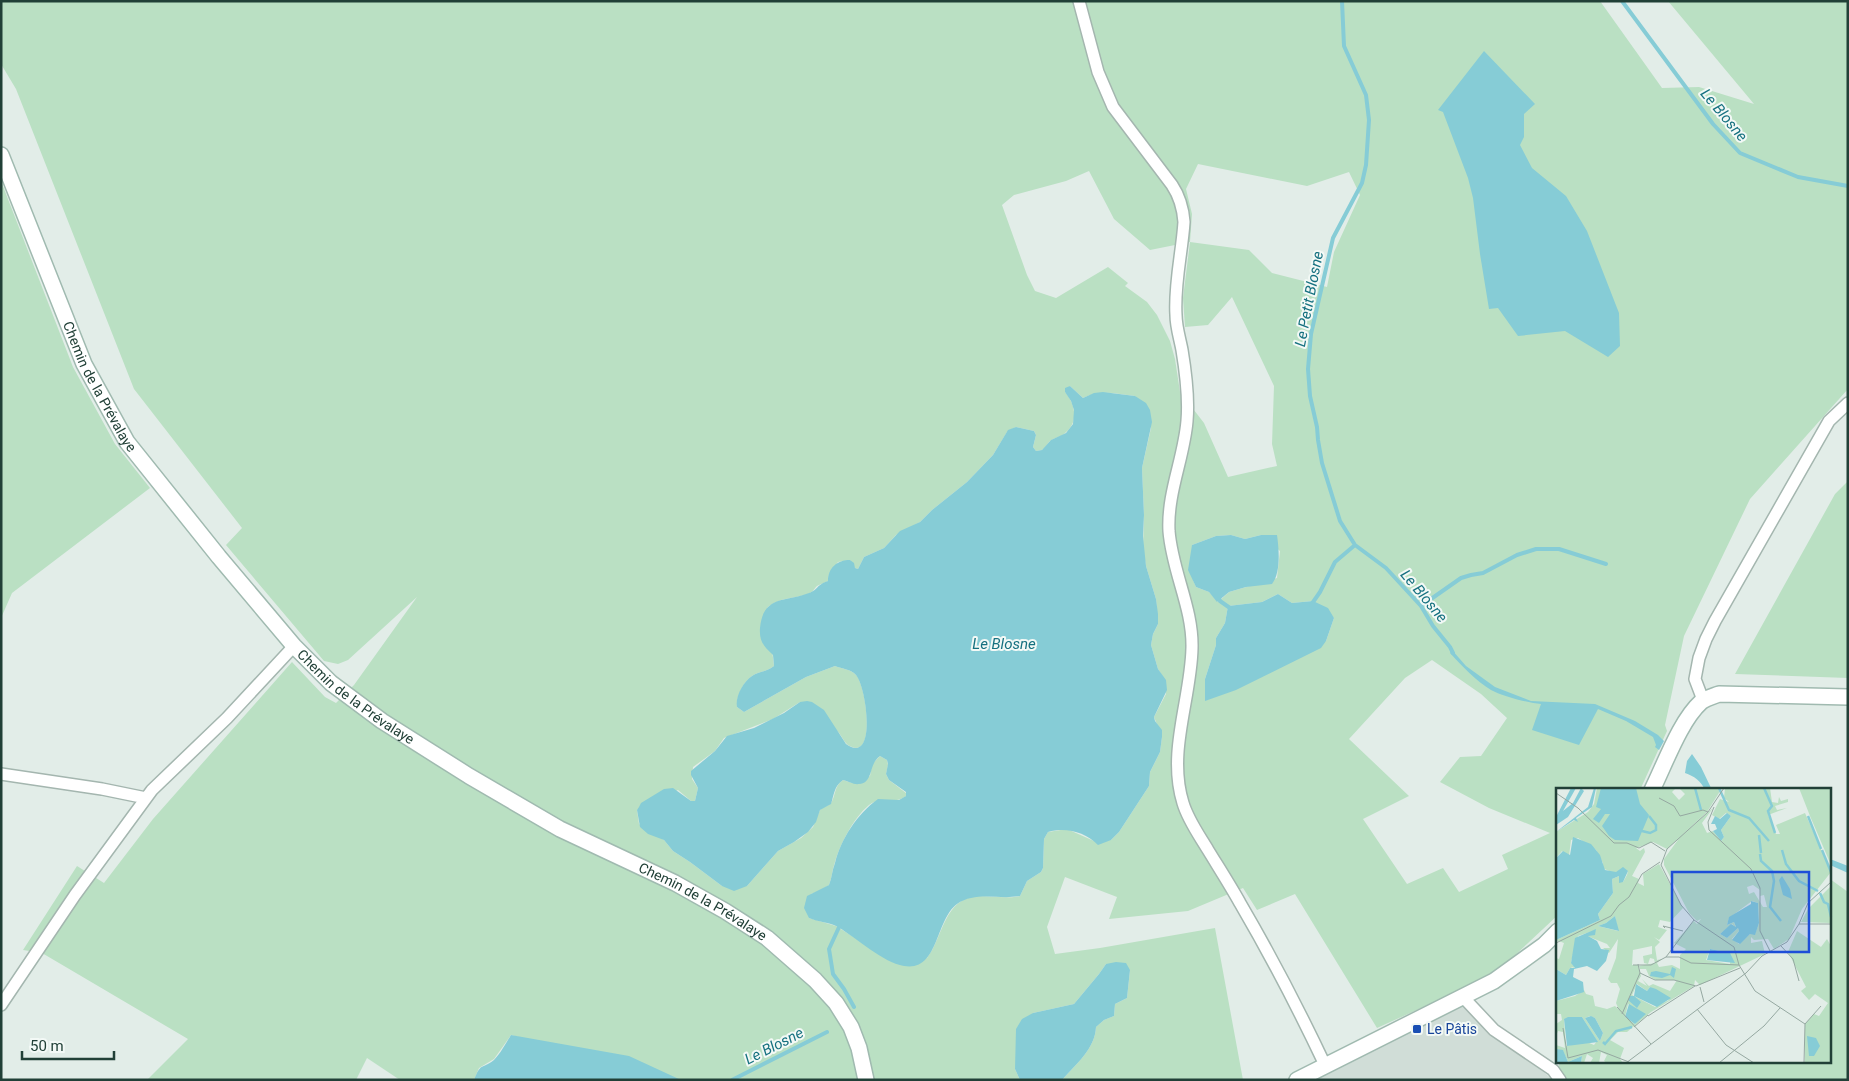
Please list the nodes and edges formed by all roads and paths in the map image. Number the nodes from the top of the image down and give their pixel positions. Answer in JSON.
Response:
{"nodes":[{"id":1,"x":1080,"y":1,"type":"edge"},
{"id":2,"x":1,"y":155,"type":"edge"},
{"id":3,"x":1848,"y":403,"type":"edge"},
{"id":4,"x":294,"y":646,"type":"junction"},
{"id":5,"x":1848,"y":696,"type":"edge"},
{"id":6,"x":1703,"y":700,"type":"junction"},
{"id":7,"x":1,"y":774,"type":"edge"},
{"id":8,"x":1653,"y":788,"type":"edge"},
{"id":9,"x":146,"y":798,"type":"junction"},
{"id":10,"x":1556,"y":933,"type":"edge"},
{"id":11,"x":1463,"y":996,"type":"junction"},
{"id":12,"x":1,"y":1006,"type":"edge"},
{"id":13,"x":1325,"y":1065,"type":"junction"},
{"id":14,"x":866,"y":1080,"type":"edge"},
{"id":15,"x":1297,"y":1080,"type":"edge"},
{"id":16,"x":1560,"y":1080,"type":"edge"}],
"edges":[{"from":1,"to":13,"type":"street"},
{"from":2,"to":4,"type":"street","name":"Chemin de la Prévalaye"},
{"from":3,"to":6,"type":"street"},
{"from":4,"to":9,"type":"street"},
{"from":4,"to":14,"type":"street","name":"Chemin de la Prévalaye"},
{"from":5,"to":6,"type":"street"},
{"from":6,"to":8,"type":"street"},
{"from":7,"to":9,"type":"street"},
{"from":9,"to":12,"type":"street"},
{"from":10,"to":11,"type":"street"},
{"from":11,"to":13,"type":"street"},
{"from":11,"to":16,"type":"street"},
{"from":13,"to":15,"type":"street"}]}
